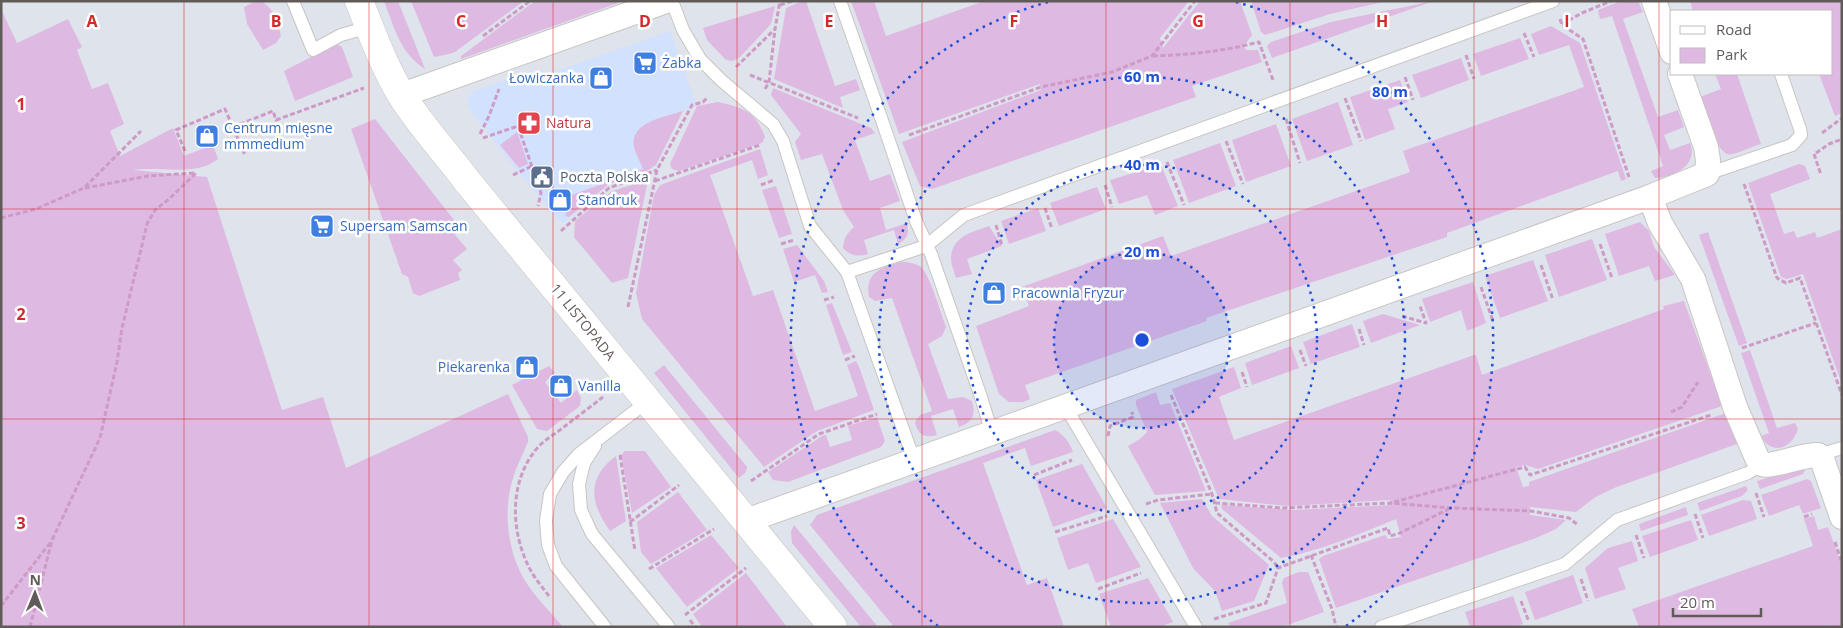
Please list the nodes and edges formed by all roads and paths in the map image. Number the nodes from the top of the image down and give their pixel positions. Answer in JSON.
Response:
{"nodes":[{"id":1,"x":293,"y":1,"type":"edge"},
{"id":2,"x":359,"y":1,"type":"edge"},
{"id":3,"x":792,"y":1,"type":"edge"},
{"id":4,"x":840,"y":1,"type":"edge"},
{"id":5,"x":1194,"y":1,"type":"edge"},
{"id":6,"x":1552,"y":1,"type":"edge"},
{"id":7,"x":1611,"y":1,"type":"edge"},
{"id":8,"x":1654,"y":1,"type":"edge"},
{"id":9,"x":659,"y":3,"type":"edge"},
{"id":10,"x":780,"y":3,"type":"edge"},
{"id":11,"x":1559,"y":17,"type":"dead end"},
{"id":12,"x":1553,"y":21,"type":"dead end"},
{"id":13,"x":1562,"y":24,"type":"junction"},
{"id":14,"x":369,"y":27,"type":"junction"},
{"id":15,"x":1531,"y":30,"type":"dead end"},
{"id":16,"x":1524,"y":33,"type":"junction"},
{"id":17,"x":1515,"y":36,"type":"dead end"},
{"id":18,"x":1260,"y":42,"type":"dead end"},
{"id":19,"x":1670,"y":46,"type":"edge"},
{"id":20,"x":1473,"y":50,"type":"dead end"},
{"id":21,"x":1152,"y":56,"type":"junction"},
{"id":22,"x":1534,"y":57,"type":"dead end"},
{"id":23,"x":730,"y":66,"type":"dead end"},
{"id":24,"x":734,"y":69,"type":"junction"},
{"id":25,"x":1404,"y":74,"type":"dead end"},
{"id":26,"x":1680,"y":75,"type":"edge"},
{"id":27,"x":1781,"y":75,"type":"edge"},
{"id":28,"x":1474,"y":78,"type":"dead end"},
{"id":29,"x":722,"y":81,"type":"junction"},
{"id":30,"x":500,"y":87,"type":"dead end"},
{"id":31,"x":364,"y":88,"type":"dead end"},
{"id":32,"x":1344,"y":95,"type":"dead end"},
{"id":33,"x":402,"y":96,"type":"junction"},
{"id":34,"x":1413,"y":100,"type":"dead end"},
{"id":35,"x":1294,"y":114,"type":"dead end"},
{"id":36,"x":1285,"y":118,"type":"junction"},
{"id":37,"x":1277,"y":120,"type":"dead end"},
{"id":38,"x":233,"y":127,"type":"junction"},
{"id":39,"x":885,"y":129,"type":"junction"},
{"id":40,"x":141,"y":131,"type":"dead end"},
{"id":41,"x":480,"y":134,"type":"dead end"},
{"id":42,"x":483,"y":138,"type":"dead end"},
{"id":43,"x":1225,"y":138,"type":"dead end"},
{"id":44,"x":1617,"y":140,"type":"dead end"},
{"id":45,"x":1361,"y":141,"type":"dead end"},
{"id":46,"x":186,"y":151,"type":"dead end"},
{"id":47,"x":765,"y":152,"type":"dead end"},
{"id":48,"x":245,"y":155,"type":"dead end"},
{"id":49,"x":1814,"y":155,"type":"dead end"},
{"id":50,"x":1174,"y":156,"type":"dead end"},
{"id":51,"x":1300,"y":163,"type":"dead end"},
{"id":52,"x":532,"y":166,"type":"junction"},
{"id":53,"x":657,"y":170,"type":"junction"},
{"id":54,"x":771,"y":174,"type":"dead end"},
{"id":55,"x":1707,"y":174,"type":"junction"},
{"id":56,"x":513,"y":175,"type":"dead end"},
{"id":57,"x":1821,"y":175,"type":"dead end"},
{"id":58,"x":1103,"y":179,"type":"dead end"},
{"id":59,"x":1742,"y":180,"type":"dead end"},
{"id":60,"x":655,"y":181,"type":"junction"},
{"id":61,"x":1242,"y":184,"type":"dead end"},
{"id":62,"x":760,"y":185,"type":"dead end"},
{"id":63,"x":84,"y":188,"type":"junction"},
{"id":64,"x":1650,"y":197,"type":"junction"},
{"id":65,"x":1043,"y":203,"type":"dead end"},
{"id":66,"x":1184,"y":205,"type":"dead end"},
{"id":67,"x":538,"y":206,"type":"dead end"},
{"id":68,"x":1112,"y":207,"type":"dead end"},
{"id":69,"x":1,"y":218,"type":"edge"},
{"id":70,"x":994,"y":220,"type":"dead end"},
{"id":71,"x":1052,"y":229,"type":"dead end"},
{"id":72,"x":561,"y":231,"type":"dead end"},
{"id":73,"x":797,"y":239,"type":"dead end"},
{"id":74,"x":1600,"y":243,"type":"dead end"},
{"id":75,"x":781,"y":244,"type":"dead end"},
{"id":76,"x":926,"y":246,"type":"junction"},
{"id":77,"x":1002,"y":246,"type":"dead end"},
{"id":78,"x":1540,"y":264,"type":"dead end"},
{"id":79,"x":847,"y":272,"type":"junction"},
{"id":80,"x":1612,"y":278,"type":"dead end"},
{"id":81,"x":1480,"y":285,"type":"dead end"},
{"id":82,"x":1417,"y":298,"type":"dead end"},
{"id":83,"x":824,"y":300,"type":"dead end"},
{"id":84,"x":1553,"y":300,"type":"dead end"},
{"id":85,"x":838,"y":305,"type":"dead end"},
{"id":86,"x":628,"y":307,"type":"dead end"},
{"id":87,"x":1400,"y":315,"type":"dead end"},
{"id":88,"x":1493,"y":321,"type":"dead end"},
{"id":89,"x":1816,"y":323,"type":"junction"},
{"id":90,"x":855,"y":347,"type":"dead end"},
{"id":91,"x":1717,"y":354,"type":"junction"},
{"id":92,"x":845,"y":360,"type":"dead end"},
{"id":93,"x":1167,"y":386,"type":"dead end"},
{"id":94,"x":1841,"y":392,"type":"edge"},
{"id":95,"x":648,"y":401,"type":"junction"},
{"id":96,"x":876,"y":405,"type":"dead end"},
{"id":97,"x":1065,"y":406,"type":"junction"},
{"id":98,"x":1735,"y":407,"type":"junction"},
{"id":99,"x":1671,"y":412,"type":"dead end"},
{"id":100,"x":992,"y":433,"type":"junction"},
{"id":101,"x":600,"y":440,"type":"junction"},
{"id":102,"x":1842,"y":448,"type":"edge"},
{"id":103,"x":620,"y":455,"type":"dead end"},
{"id":104,"x":1818,"y":455,"type":"junction"},
{"id":105,"x":914,"y":460,"type":"junction"},
{"id":106,"x":1762,"y":464,"type":"junction"},
{"id":107,"x":678,"y":486,"type":"dead end"},
{"id":108,"x":745,"y":486,"type":"dead end"},
{"id":109,"x":1765,"y":490,"type":"dead end"},
{"id":110,"x":1212,"y":494,"type":"junction"},
{"id":111,"x":1747,"y":497,"type":"dead end"},
{"id":112,"x":1215,"y":503,"type":"junction"},
{"id":113,"x":1390,"y":503,"type":"junction"},
{"id":114,"x":1452,"y":508,"type":"junction"},
{"id":115,"x":1127,"y":511,"type":"junction"},
{"id":116,"x":1704,"y":512,"type":"dead end"},
{"id":117,"x":1687,"y":518,"type":"dead end"},
{"id":118,"x":746,"y":521,"type":"junction"},
{"id":119,"x":630,"y":522,"type":"junction"},
{"id":120,"x":1837,"y":526,"type":"edge"},
{"id":121,"x":714,"y":530,"type":"dead end"},
{"id":122,"x":1055,"y":532,"type":"dead end"},
{"id":123,"x":1645,"y":533,"type":"dead end"},
{"id":124,"x":52,"y":540,"type":"junction"},
{"id":125,"x":1593,"y":540,"type":"junction"},
{"id":126,"x":635,"y":554,"type":"dead end"},
{"id":127,"x":1311,"y":556,"type":"junction"},
{"id":128,"x":1842,"y":563,"type":"edge"},
{"id":129,"x":644,"y":564,"type":"dead end"},
{"id":130,"x":746,"y":568,"type":"dead end"},
{"id":131,"x":1278,"y":568,"type":"junction"},
{"id":132,"x":649,"y":569,"type":"junction"},
{"id":133,"x":1146,"y":571,"type":"dead end"},
{"id":134,"x":1578,"y":571,"type":"dead end"},
{"id":135,"x":655,"y":577,"type":"dead end"},
{"id":136,"x":1098,"y":589,"type":"dead end"},
{"id":137,"x":1521,"y":599,"type":"dead end"},
{"id":138,"x":1588,"y":601,"type":"dead end"},
{"id":139,"x":1,"y":606,"type":"edge"},
{"id":140,"x":685,"y":614,"type":"junction"},
{"id":141,"x":1529,"y":622,"type":"dead end"},
{"id":142,"x":1195,"y":624,"type":"edge"},
{"id":143,"x":30,"y":627,"type":"edge"},
{"id":144,"x":605,"y":627,"type":"edge"},
{"id":145,"x":668,"y":627,"type":"edge"},
{"id":146,"x":695,"y":627,"type":"edge"},
{"id":147,"x":833,"y":627,"type":"edge"},
{"id":148,"x":1336,"y":627,"type":"edge"},
{"id":149,"x":1381,"y":627,"type":"edge"}],
"edges":[{"from":1,"to":14,"type":"lane"},
{"from":2,"to":14,"type":"street","name":"11 LISTOPADA"},
{"from":3,"to":10,"type":"path"},
{"from":4,"to":39,"type":"lane"},
{"from":5,"to":21,"type":"path"},
{"from":6,"to":76,"type":"lane"},
{"from":7,"to":13,"type":"path"},
{"from":8,"to":19,"type":"street"},
{"from":9,"to":29,"type":"lane"},
{"from":9,"to":33,"type":"street"},
{"from":10,"to":24,"type":"path"},
{"from":11,"to":13,"type":"path"},
{"from":12,"to":13,"type":"path"},
{"from":13,"to":44,"type":"path"},
{"from":14,"to":33,"type":"street","name":"11 LISTOPADA"},
{"from":15,"to":16,"type":"path"},
{"from":16,"to":17,"type":"path"},
{"from":16,"to":22,"type":"path"},
{"from":18,"to":21,"type":"path"},
{"from":20,"to":28,"type":"path"},
{"from":21,"to":39,"type":"path"},
{"from":23,"to":24,"type":"path"},
{"from":24,"to":39,"type":"path"},
{"from":25,"to":34,"type":"path"},
{"from":26,"to":55,"type":"street"},
{"from":27,"to":55,"type":"lane"},
{"from":29,"to":53,"type":"path"},
{"from":29,"to":79,"type":"lane"},
{"from":30,"to":41,"type":"path"},
{"from":31,"to":38,"type":"path"},
{"from":32,"to":45,"type":"path"},
{"from":33,"to":95,"type":"street","name":"11 LISTOPADA"},
{"from":35,"to":36,"type":"path"},
{"from":36,"to":37,"type":"path"},
{"from":36,"to":51,"type":"path"},
{"from":38,"to":46,"type":"path"},
{"from":38,"to":48,"type":"path"},
{"from":39,"to":76,"type":"lane"},
{"from":40,"to":63,"type":"path"},
{"from":42,"to":52,"type":"path"},
{"from":43,"to":61,"type":"path"},
{"from":47,"to":60,"type":"path"},
{"from":49,"to":57,"type":"path"},
{"from":50,"to":66,"type":"path"},
{"from":52,"to":56,"type":"path"},
{"from":52,"to":67,"type":"path"},
{"from":53,"to":60,"type":"path"},
{"from":53,"to":72,"type":"path"},
{"from":54,"to":62,"type":"path"},
{"from":55,"to":64,"type":"street"},
{"from":58,"to":68,"type":"path"},
{"from":59,"to":89,"type":"path"},
{"from":60,"to":86,"type":"path"},
{"from":63,"to":69,"type":"path"},
{"from":63,"to":124,"type":"path"},
{"from":64,"to":91,"type":"street"},
{"from":64,"to":97,"type":"street"},
{"from":65,"to":71,"type":"path"},
{"from":70,"to":77,"type":"path"},
{"from":73,"to":75,"type":"path"},
{"from":74,"to":80,"type":"path"},
{"from":76,"to":79,"type":"lane"},
{"from":76,"to":100,"type":"lane"},
{"from":78,"to":84,"type":"path"},
{"from":79,"to":105,"type":"lane"},
{"from":81,"to":88,"type":"path"},
{"from":82,"to":87,"type":"path"},
{"from":83,"to":85,"type":"path"},
{"from":89,"to":91,"type":"path"},
{"from":89,"to":94,"type":"path"},
{"from":90,"to":92,"type":"path"},
{"from":91,"to":98,"type":"street"},
{"from":91,"to":99,"type":"path"},
{"from":93,"to":110,"type":"path"},
{"from":95,"to":101,"type":"lane"},
{"from":95,"to":118,"type":"street","name":"11 LISTOPADA"},
{"from":96,"to":108,"type":"path"},
{"from":97,"to":100,"type":"street"},
{"from":97,"to":115,"type":"lane"},
{"from":98,"to":106,"type":"street"},
{"from":98,"to":113,"type":"path"},
{"from":100,"to":105,"type":"street"},
{"from":101,"to":144,"type":"lane"},
{"from":101,"to":145,"type":"lane"},
{"from":102,"to":104,"type":"lane"},
{"from":103,"to":119,"type":"path"},
{"from":104,"to":106,"type":"street"},
{"from":104,"to":120,"type":"street"},
{"from":105,"to":118,"type":"street"},
{"from":106,"to":125,"type":"lane"},
{"from":107,"to":119,"type":"path"},
{"from":109,"to":111,"type":"path"},
{"from":110,"to":112,"type":"path"},
{"from":110,"to":115,"type":"path"},
{"from":112,"to":113,"type":"path"},
{"from":112,"to":131,"type":"path"},
{"from":113,"to":114,"type":"path"},
{"from":114,"to":125,"type":"path"},
{"from":114,"to":127,"type":"path"},
{"from":115,"to":122,"type":"path"},
{"from":115,"to":142,"type":"lane"},
{"from":116,"to":117,"type":"path"},
{"from":118,"to":147,"type":"street","name":"11 LISTOPADA"},
{"from":119,"to":126,"type":"path"},
{"from":120,"to":128,"type":"path"},
{"from":121,"to":132,"type":"path"},
{"from":123,"to":125,"type":"path"},
{"from":124,"to":139,"type":"path"},
{"from":124,"to":143,"type":"path"},
{"from":125,"to":149,"type":"lane"},
{"from":127,"to":131,"type":"path"},
{"from":127,"to":148,"type":"path"},
{"from":129,"to":132,"type":"path"},
{"from":130,"to":140,"type":"path"},
{"from":131,"to":142,"type":"path"},
{"from":132,"to":135,"type":"path"},
{"from":133,"to":136,"type":"path"},
{"from":134,"to":138,"type":"path"},
{"from":137,"to":141,"type":"path"},
{"from":140,"to":145,"type":"path"},
{"from":140,"to":146,"type":"path"}]}
